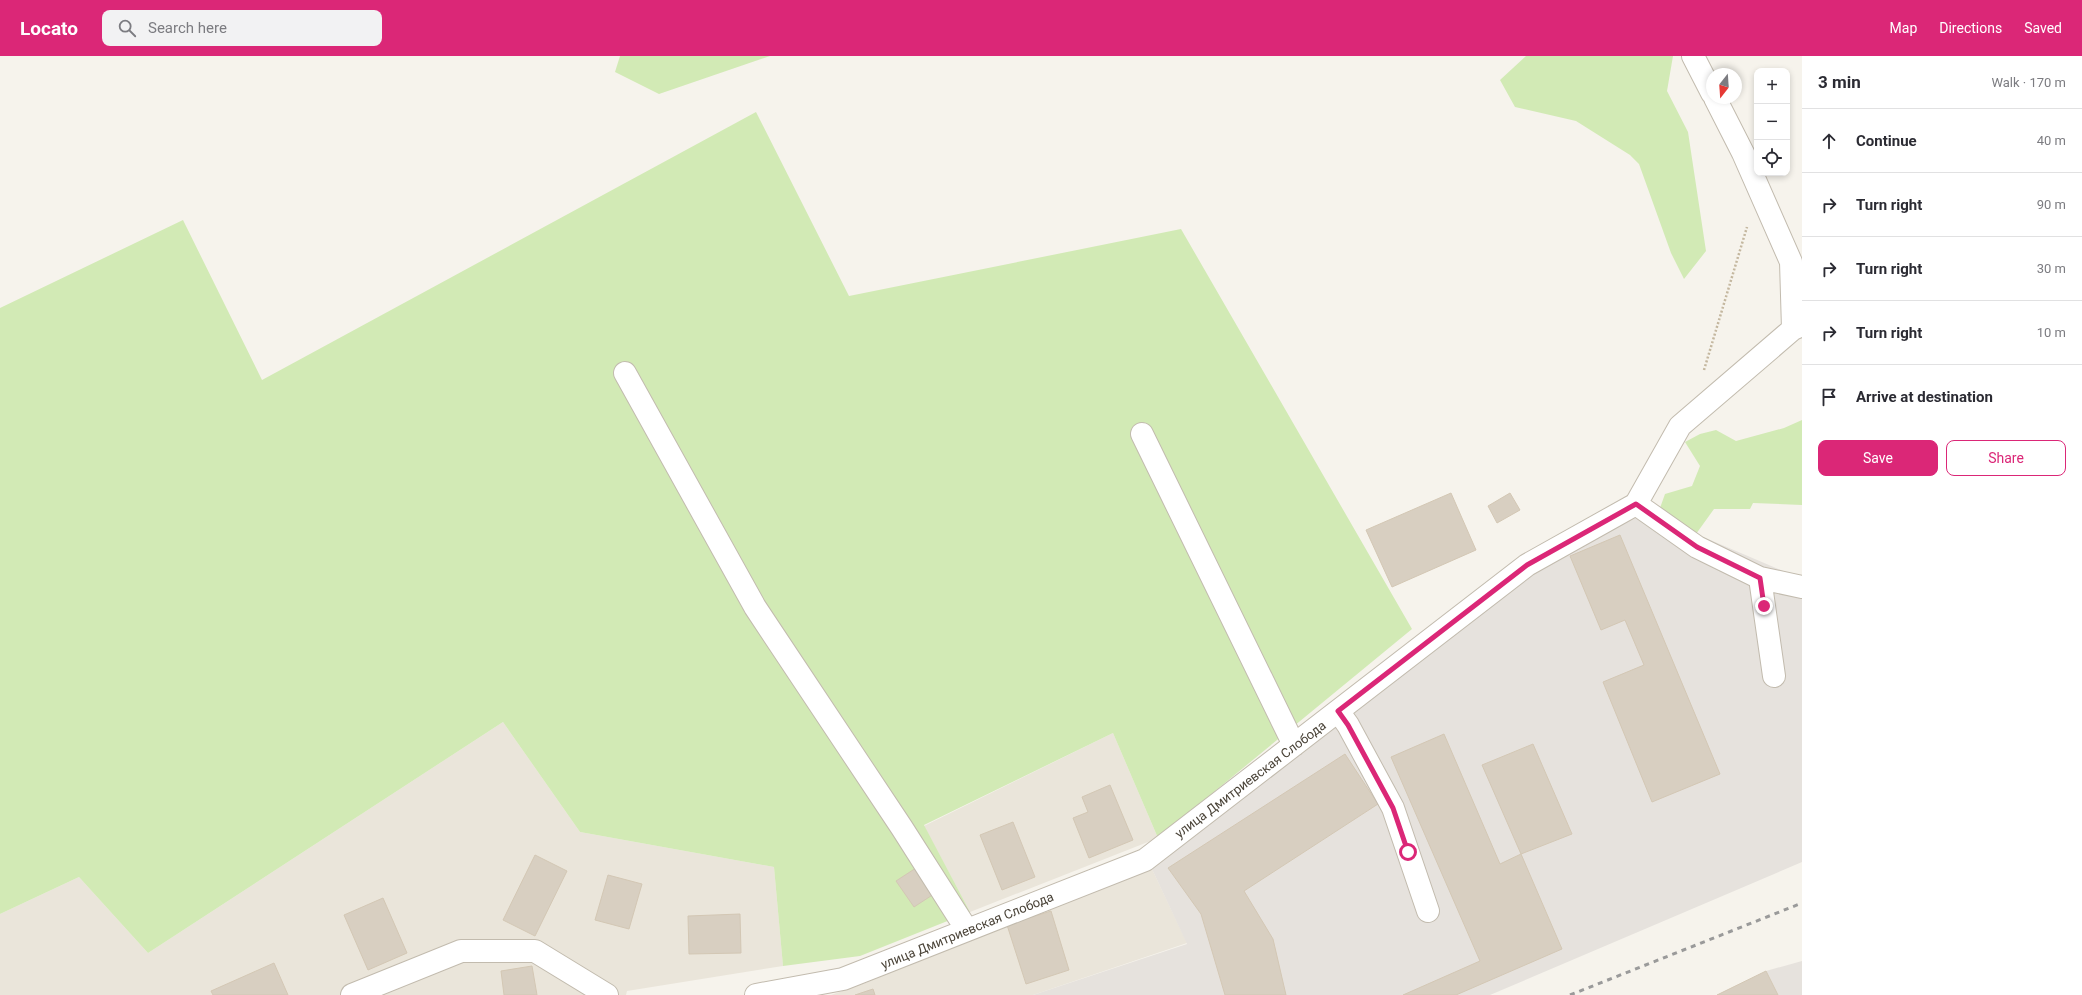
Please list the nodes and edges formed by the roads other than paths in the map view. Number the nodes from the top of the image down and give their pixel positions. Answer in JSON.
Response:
{"nodes":[{"id":1,"x":1693,"y":56,"type":"edge"},
{"id":2,"x":1706,"y":81,"type":"edge"},
{"id":3,"x":1717,"y":104,"type":"edge"},
{"id":4,"x":1797,"y":327,"type":"edge"},
{"id":5,"x":625,"y":373,"type":"dead end"},
{"id":6,"x":1142,"y":434,"type":"dead end"},
{"id":7,"x":1636,"y":504,"type":"junction"},
{"id":8,"x":1760,"y":578,"type":"junction"},
{"id":9,"x":1802,"y":587,"type":"edge"},
{"id":10,"x":1774,"y":676,"type":"dead end"},
{"id":11,"x":1338,"y":711,"type":"junction"},
{"id":12,"x":1294,"y":745,"type":"junction"},
{"id":13,"x":1428,"y":911,"type":"dead end"},
{"id":14,"x":967,"y":930,"type":"junction"},
{"id":15,"x":352,"y":995,"type":"edge"},
{"id":16,"x":607,"y":995,"type":"edge"},
{"id":17,"x":756,"y":995,"type":"edge"}],
"edges":[{"from":1,"to":2,"type":"street"},
{"from":3,"to":4,"type":"street"},
{"from":4,"to":7,"type":"street"},
{"from":5,"to":14,"type":"street"},
{"from":6,"to":12,"type":"street"},
{"from":7,"to":8,"type":"street"},
{"from":7,"to":11,"type":"street","name":"улица Дмитриевская Слобода"},
{"from":8,"to":9,"type":"street"},
{"from":8,"to":10,"type":"street"},
{"from":11,"to":12,"type":"street","name":"улица Дмитриевская Слобода"},
{"from":11,"to":13,"type":"street"},
{"from":12,"to":14,"type":"street","name":"улица Дмитриевская Слобода"},
{"from":14,"to":17,"type":"street","name":"улица Дмитриевская Слобода"},
{"from":15,"to":16,"type":"street"}]}
